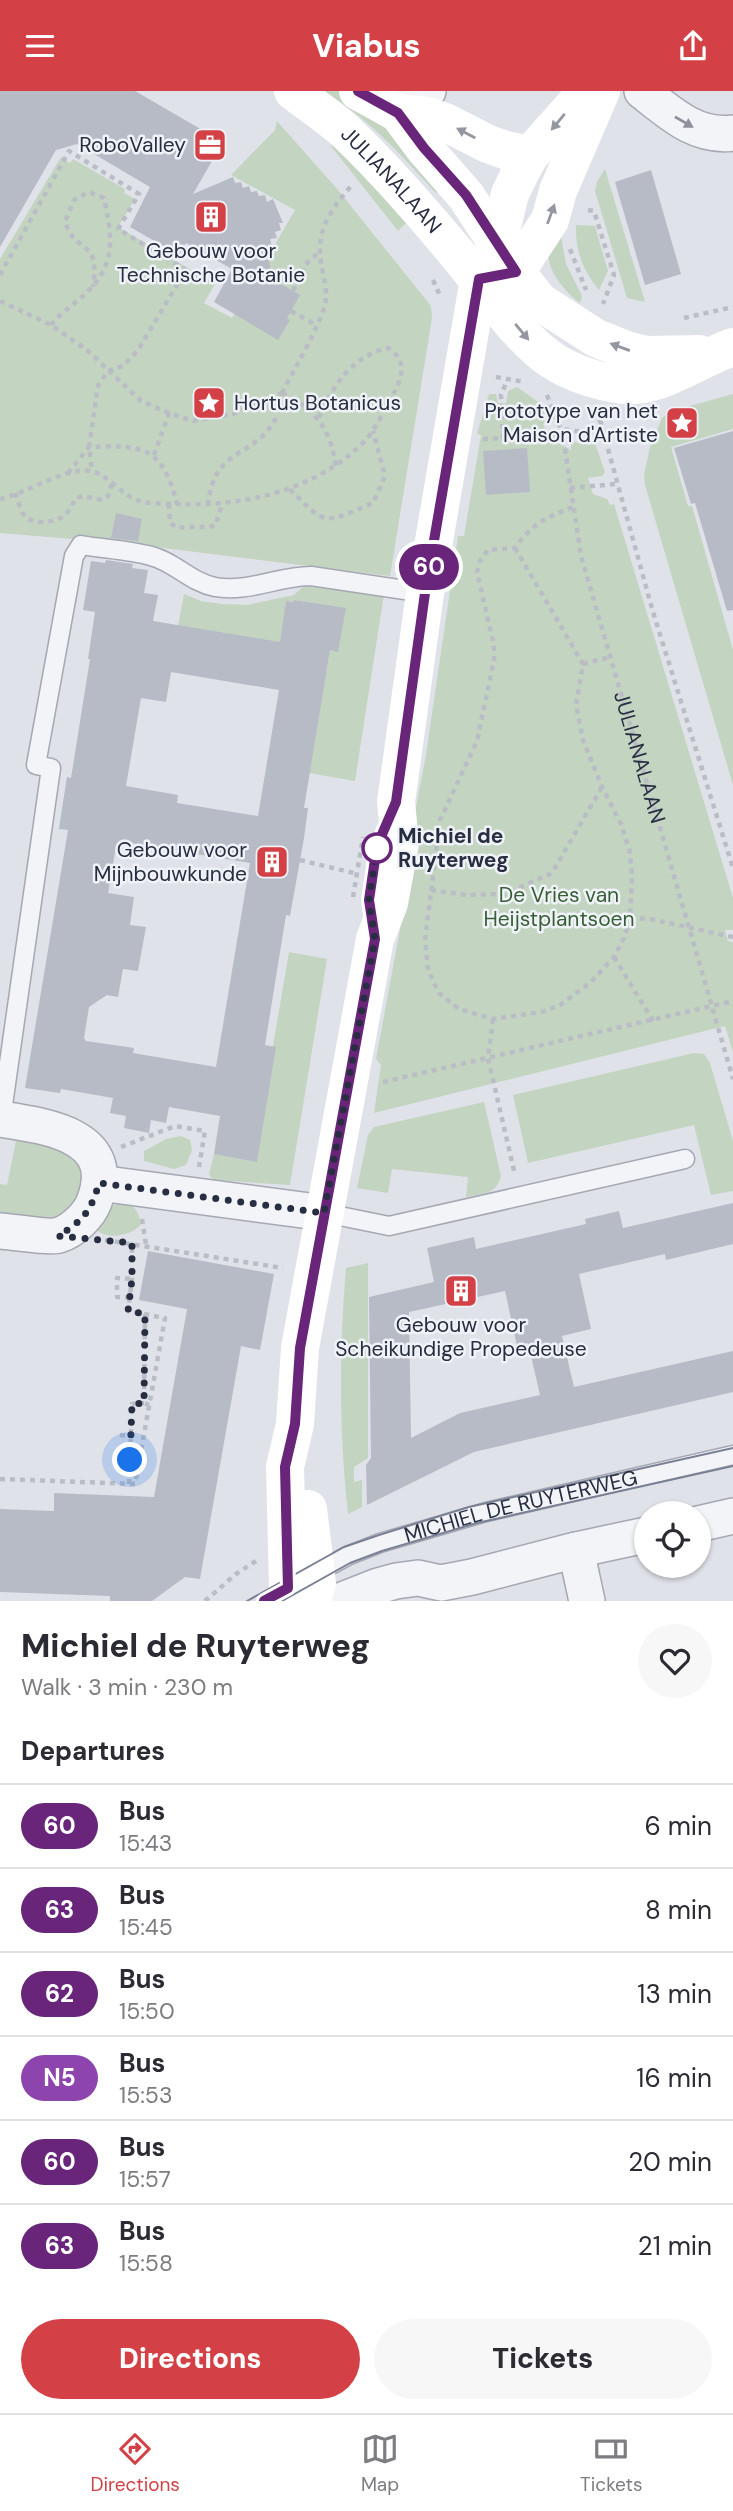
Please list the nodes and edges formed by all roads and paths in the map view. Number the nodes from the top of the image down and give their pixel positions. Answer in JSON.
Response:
{"nodes":[{"id":1,"x":293,"y":91,"type":"edge"},
{"id":2,"x":358,"y":91,"type":"edge"},
{"id":3,"x":587,"y":91,"type":"edge"},
{"id":4,"x":601,"y":91,"type":"edge"},
{"id":5,"x":642,"y":91,"type":"edge"},
{"id":6,"x":413,"y":102,"type":"edge"},
{"id":7,"x":733,"y":133,"type":"edge"},
{"id":8,"x":530,"y":155,"type":"junction"},
{"id":9,"x":355,"y":183,"type":"dead end"},
{"id":10,"x":582,"y":209,"type":"dead end"},
{"id":11,"x":569,"y":247,"type":"dead end"},
{"id":12,"x":320,"y":251,"type":"junction"},
{"id":13,"x":507,"y":258,"type":"junction"},
{"id":14,"x":0,"y":275,"type":"edge"},
{"id":15,"x":479,"y":279,"type":"junction"},
{"id":16,"x":93,"y":287,"type":"junction"},
{"id":17,"x":293,"y":291,"type":"dead end"},
{"id":18,"x":588,"y":294,"type":"dead end"},
{"id":19,"x":596,"y":299,"type":"dead end"},
{"id":20,"x":0,"y":301,"type":"edge"},
{"id":21,"x":603,"y":305,"type":"junction"},
{"id":22,"x":733,"y":307,"type":"edge"},
{"id":23,"x":612,"y":308,"type":"dead end"},
{"id":24,"x":291,"y":311,"type":"dead end"},
{"id":25,"x":675,"y":320,"type":"dead end"},
{"id":26,"x":51,"y":325,"type":"junction"},
{"id":27,"x":316,"y":325,"type":"junction"},
{"id":28,"x":722,"y":350,"type":"edge"},
{"id":29,"x":464,"y":366,"type":"junction"},
{"id":30,"x":108,"y":371,"type":"junction"},
{"id":31,"x":507,"y":381,"type":"junction"},
{"id":32,"x":531,"y":383,"type":"dead end"},
{"id":33,"x":542,"y":383,"type":"dead end"},
{"id":34,"x":282,"y":393,"type":"junction"},
{"id":35,"x":271,"y":397,"type":"junction"},
{"id":36,"x":169,"y":413,"type":"junction"},
{"id":37,"x":318,"y":419,"type":"junction"},
{"id":38,"x":373,"y":429,"type":"junction"},
{"id":39,"x":562,"y":429,"type":"junction"},
{"id":40,"x":522,"y":437,"type":"dead end"},
{"id":41,"x":482,"y":439,"type":"dead end"},
{"id":42,"x":503,"y":439,"type":"junction"},
{"id":43,"x":89,"y":447,"type":"junction"},
{"id":44,"x":154,"y":455,"type":"junction"},
{"id":45,"x":336,"y":466,"type":"junction"},
{"id":46,"x":92,"y":471,"type":"junction"},
{"id":47,"x":68,"y":474,"type":"junction"},
{"id":48,"x":112,"y":484,"type":"junction"},
{"id":49,"x":616,"y":484,"type":"junction"},
{"id":50,"x":570,"y":488,"type":"junction"},
{"id":51,"x":290,"y":489,"type":"junction"},
{"id":52,"x":16,"y":493,"type":"junction"},
{"id":53,"x":0,"y":499,"type":"edge"},
{"id":54,"x":169,"y":504,"type":"junction"},
{"id":55,"x":177,"y":504,"type":"junction"},
{"id":56,"x":208,"y":505,"type":"junction"},
{"id":57,"x":222,"y":505,"type":"junction"},
{"id":58,"x":573,"y":507,"type":"junction"},
{"id":59,"x":515,"y":548,"type":"junction"},
{"id":60,"x":425,"y":593,"type":"junction"},
{"id":61,"x":610,"y":657,"type":"junction"},
{"id":62,"x":583,"y":664,"type":"junction"},
{"id":63,"x":602,"y":787,"type":"junction"},
{"id":64,"x":300,"y":860,"type":"dead end"},
{"id":65,"x":733,"y":868,"type":"edge"},
{"id":66,"x":383,"y":879,"type":"junction"},
{"id":67,"x":431,"y":890,"type":"junction"},
{"id":68,"x":630,"y":918,"type":"junction"},
{"id":69,"x":689,"y":927,"type":"junction"},
{"id":70,"x":733,"y":937,"type":"edge"},
{"id":71,"x":614,"y":957,"type":"junction"},
{"id":72,"x":733,"y":1001,"type":"edge"},
{"id":73,"x":712,"y":1007,"type":"junction"},
{"id":74,"x":493,"y":1019,"type":"junction"},
{"id":75,"x":653,"y":1021,"type":"junction"},
{"id":76,"x":488,"y":1058,"type":"junction"},
{"id":77,"x":733,"y":1079,"type":"edge"},
{"id":78,"x":347,"y":1083,"type":"junction"},
{"id":79,"x":1,"y":1119,"type":"edge"},
{"id":80,"x":685,"y":1159,"type":"dead end"},
{"id":81,"x":97,"y":1170,"type":"junction"},
{"id":82,"x":194,"y":1195,"type":"junction"},
{"id":83,"x":520,"y":1196,"type":"junction"},
{"id":84,"x":324,"y":1213,"type":"junction"},
{"id":85,"x":0,"y":1231,"type":"edge"},
{"id":86,"x":58,"y":1236,"type":"junction"},
{"id":87,"x":132,"y":1243,"type":"junction"},
{"id":88,"x":295,"y":1270,"type":"dead end"},
{"id":89,"x":132,"y":1279,"type":"junction"},
{"id":90,"x":130,"y":1298,"type":"junction"},
{"id":91,"x":145,"y":1314,"type":"junction"},
{"id":92,"x":136,"y":1362,"type":"dead end"},
{"id":93,"x":145,"y":1362,"type":"junction"},
{"id":94,"x":147,"y":1404,"type":"junction"},
{"id":95,"x":120,"y":1435,"type":"dead end"},
{"id":96,"x":130,"y":1436,"type":"junction"},
{"id":97,"x":733,"y":1455,"type":"edge"},
{"id":98,"x":0,"y":1479,"type":"edge"},
{"id":99,"x":129,"y":1484,"type":"junction"},
{"id":100,"x":733,"y":1516,"type":"edge"},
{"id":101,"x":711,"y":1521,"type":"edge"},
{"id":102,"x":634,"y":1538,"type":"edge"},
{"id":103,"x":576,"y":1550,"type":"junction"},
{"id":104,"x":265,"y":1554,"type":"dead end"},
{"id":105,"x":427,"y":1592,"type":"edge"},
{"id":106,"x":301,"y":1594,"type":"edge"},
{"id":107,"x":205,"y":1601,"type":"edge"},
{"id":108,"x":587,"y":1601,"type":"edge"}],
"edges":[{"from":1,"to":15,"type":"main road","name":"JULIANALAAN"},
{"from":2,"to":6,"type":"main road","name":"JULIANALAAN"},
{"from":3,"to":8,"type":"main road","one_way":true},
{"from":13,"to":4,"type":"main road","one_way":true},
{"from":5,"to":7,"type":"street","one_way":true},
{"from":8,"to":6,"type":"main road","name":"JULIANALAAN","one_way":true},
{"from":6,"to":13,"type":"main road","name":"JULIANALAAN"},
{"from":8,"to":13,"type":"main road"},
{"from":9,"to":12,"type":"path"},
{"from":10,"to":21,"type":"path"},
{"from":11,"to":18,"type":"path"},
{"from":12,"to":17,"type":"path"},
{"from":12,"to":27,"type":"path"},
{"from":13,"to":15,"type":"main road"},
{"from":28,"to":13,"type":"main road","name":"JULIANALAAN","one_way":true},
{"from":14,"to":30,"type":"path"},
{"from":15,"to":28,"type":"main road","name":"JULIANALAAN","one_way":true},
{"from":15,"to":29,"type":"main road"},
{"from":16,"to":16,"type":"path"},
{"from":16,"to":26,"type":"path"},
{"from":19,"to":21,"type":"path"},
{"from":20,"to":26,"type":"path"},
{"from":21,"to":23,"type":"path"},
{"from":22,"to":25,"type":"path"},
{"from":24,"to":27,"type":"path"},
{"from":26,"to":30,"type":"path"},
{"from":27,"to":34,"type":"path"},
{"from":29,"to":31,"type":"path"},
{"from":29,"to":60,"type":"main road"},
{"from":30,"to":36,"type":"path"},
{"from":30,"to":43,"type":"path"},
{"from":31,"to":32,"type":"path"},
{"from":31,"to":42,"type":"path"},
{"from":33,"to":39,"type":"path","name":"JULIANALAAN"},
{"from":34,"to":35,"type":"path"},
{"from":34,"to":37,"type":"path"},
{"from":35,"to":36,"type":"path"},
{"from":35,"to":56,"type":"path"},
{"from":36,"to":44,"type":"path"},
{"from":37,"to":38,"type":"path"},
{"from":37,"to":45,"type":"path"},
{"from":38,"to":45,"type":"path"},
{"from":38,"to":51,"type":"path"},
{"from":39,"to":49,"type":"path"},
{"from":39,"to":50,"type":"path","name":"JULIANALAAN"},
{"from":40,"to":42,"type":"path"},
{"from":41,"to":42,"type":"path"},
{"from":43,"to":44,"type":"path"},
{"from":43,"to":46,"type":"path"},
{"from":43,"to":47,"type":"path"},
{"from":44,"to":55,"type":"path"},
{"from":45,"to":51,"type":"path"},
{"from":46,"to":47,"type":"path"},
{"from":46,"to":48,"type":"path"},
{"from":47,"to":52,"type":"path"},
{"from":48,"to":52,"type":"path"},
{"from":48,"to":54,"type":"path"},
{"from":49,"to":50,"type":"path"},
{"from":49,"to":65,"type":"path"},
{"from":50,"to":58,"type":"path","name":"JULIANALAAN"},
{"from":51,"to":57,"type":"path"},
{"from":52,"to":53,"type":"path"},
{"from":54,"to":55,"type":"path"},
{"from":54,"to":57,"type":"path"},
{"from":55,"to":56,"type":"path"},
{"from":56,"to":57,"type":"path"},
{"from":58,"to":59,"type":"path"},
{"from":58,"to":61,"type":"path","name":"JULIANALAAN"},
{"from":59,"to":62,"type":"path"},
{"from":59,"to":67,"type":"path"},
{"from":60,"to":66,"type":"main road"},
{"from":60,"to":79,"type":"lane"},
{"from":61,"to":62,"type":"path"},
{"from":61,"to":69,"type":"path","name":"JULIANALAAN"},
{"from":62,"to":63,"type":"path"},
{"from":63,"to":67,"type":"path"},
{"from":63,"to":68,"type":"path"},
{"from":64,"to":66,"type":"path"},
{"from":66,"to":67,"type":"path"},
{"from":66,"to":78,"type":"main road"},
{"from":67,"to":74,"type":"path"},
{"from":68,"to":69,"type":"path"},
{"from":68,"to":71,"type":"path"},
{"from":69,"to":70,"type":"path"},
{"from":69,"to":73,"type":"path","name":"JULIANALAAN"},
{"from":71,"to":74,"type":"path"},
{"from":71,"to":75,"type":"path"},
{"from":72,"to":73,"type":"path"},
{"from":73,"to":75,"type":"path"},
{"from":73,"to":77,"type":"path","name":"JULIANALAAN"},
{"from":74,"to":76,"type":"path"},
{"from":75,"to":76,"type":"path"},
{"from":76,"to":78,"type":"path"},
{"from":76,"to":83,"type":"path"},
{"from":78,"to":84,"type":"main road"},
{"from":79,"to":81,"type":"street"},
{"from":80,"to":83,"type":"lane"},
{"from":81,"to":82,"type":"street"},
{"from":81,"to":82,"type":"path"},
{"from":81,"to":86,"type":"street"},
{"from":82,"to":84,"type":"street"},
{"from":83,"to":84,"type":"lane"},
{"from":84,"to":106,"type":"main road"},
{"from":85,"to":86,"type":"street"},
{"from":86,"to":87,"type":"path"},
{"from":87,"to":88,"type":"path"},
{"from":87,"to":89,"type":"path"},
{"from":89,"to":90,"type":"path"},
{"from":89,"to":90,"type":"path"},
{"from":90,"to":91,"type":"path"},
{"from":91,"to":93,"type":"path"},
{"from":91,"to":94,"type":"path"},
{"from":92,"to":93,"type":"path"},
{"from":93,"to":94,"type":"path"},
{"from":94,"to":96,"type":"path"},
{"from":94,"to":99,"type":"path"},
{"from":95,"to":96,"type":"path"},
{"from":96,"to":99,"type":"path"},
{"from":97,"to":106,"type":"lane","name":"MICHIEL DE RUYTERWEG"},
{"from":98,"to":99,"type":"path"},
{"from":100,"to":101,"type":"street"},
{"from":102,"to":103,"type":"street"},
{"from":103,"to":105,"type":"street"},
{"from":103,"to":108,"type":"street"},
{"from":104,"to":107,"type":"path"},
{"from":105,"to":106,"type":"street"}]}
